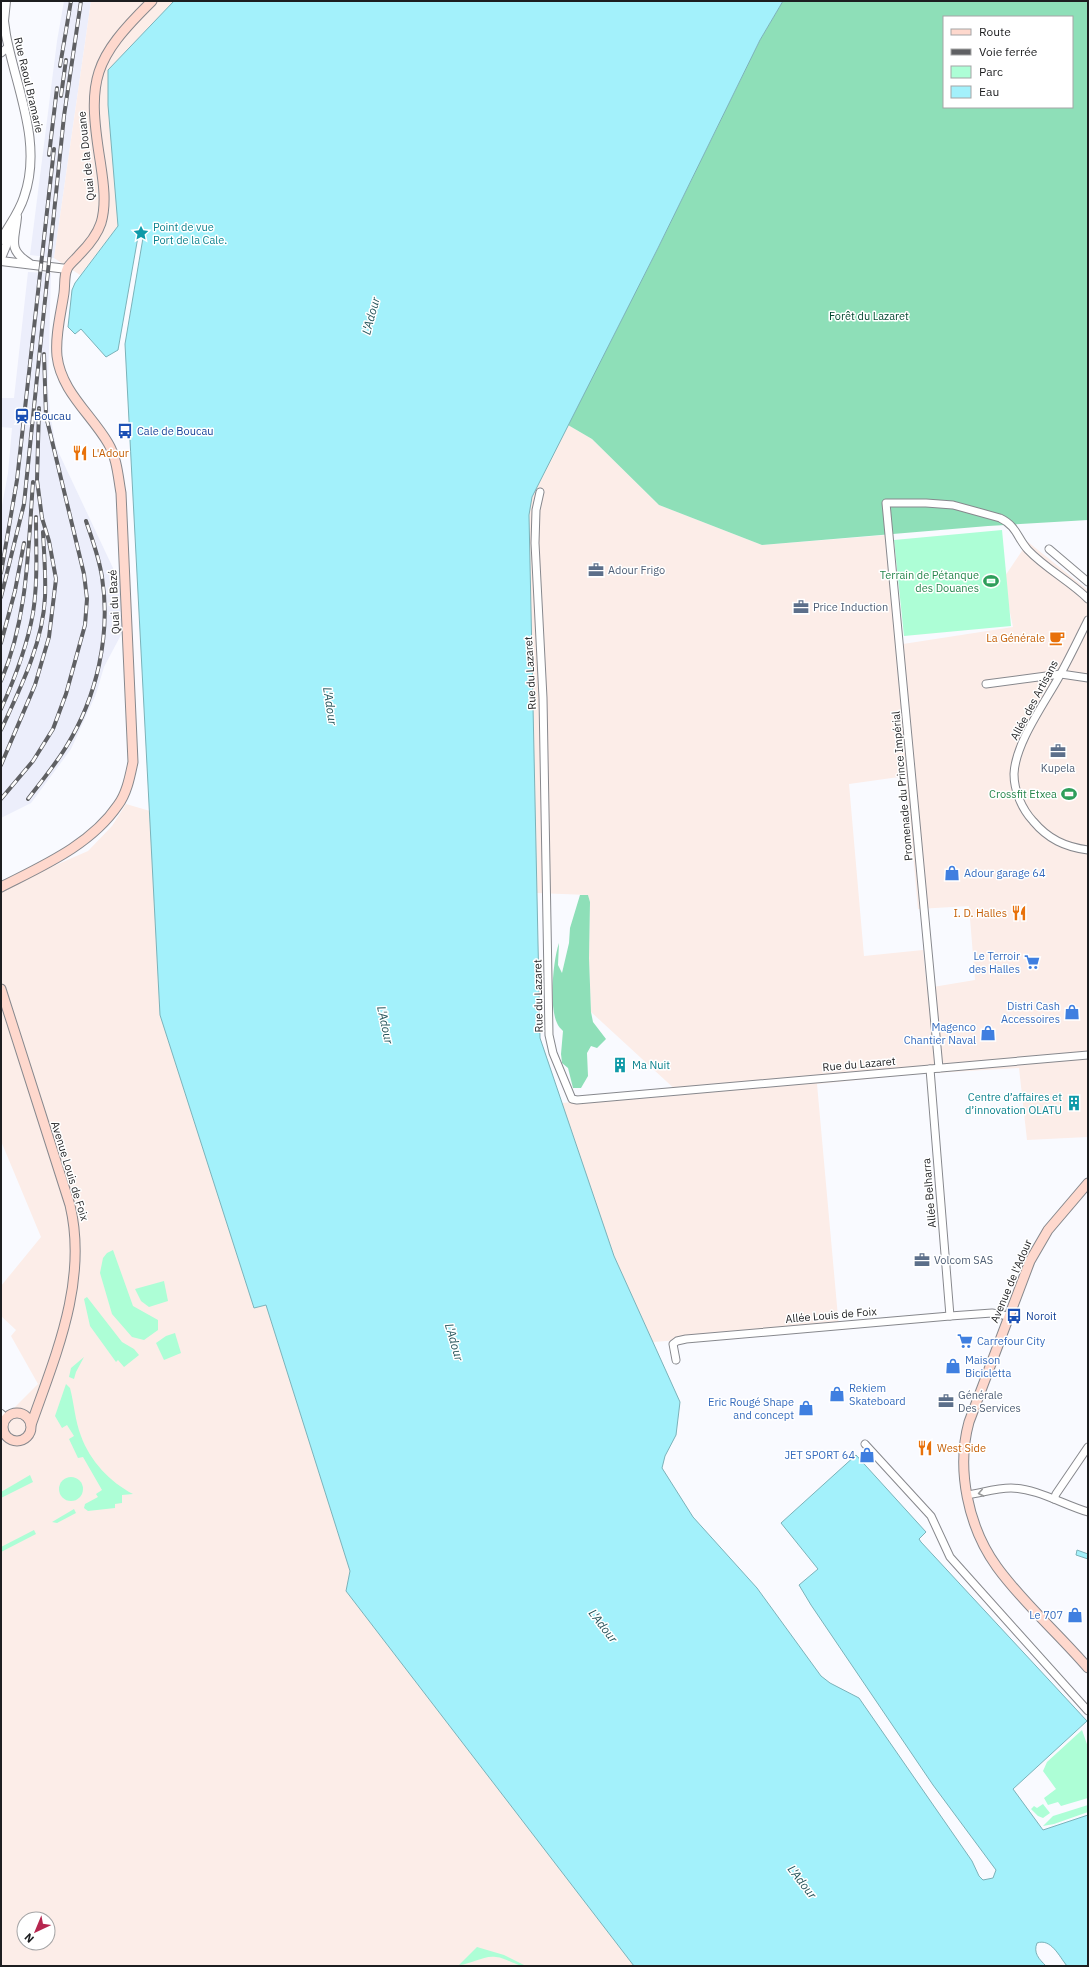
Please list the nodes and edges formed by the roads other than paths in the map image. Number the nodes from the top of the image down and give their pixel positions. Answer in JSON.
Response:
{"nodes":[{"id":1,"x":6,"y":1,"type":"edge"},
{"id":2,"x":152,"y":1,"type":"edge"},
{"id":3,"x":8,"y":47,"type":"junction"},
{"id":4,"x":1,"y":53,"type":"edge"},
{"id":5,"x":17,"y":217,"type":"junction"},
{"id":6,"x":1,"y":240,"type":"edge"},
{"id":7,"x":1,"y":259,"type":"edge"},
{"id":8,"x":32,"y":264,"type":"junction"},
{"id":9,"x":67,"y":269,"type":"junction"},
{"id":10,"x":540,"y":492,"type":"dead end"},
{"id":11,"x":1049,"y":550,"type":"dead end"},
{"id":12,"x":1088,"y":582,"type":"edge"},
{"id":13,"x":1088,"y":599,"type":"edge"},
{"id":14,"x":1088,"y":620,"type":"edge"},
{"id":15,"x":1061,"y":674,"type":"junction"},
{"id":16,"x":1088,"y":678,"type":"edge"},
{"id":17,"x":986,"y":684,"type":"dead end"},
{"id":18,"x":1088,"y":850,"type":"edge"},
{"id":19,"x":1,"y":887,"type":"edge"},
{"id":20,"x":1,"y":989,"type":"edge"},
{"id":21,"x":1088,"y":1055,"type":"edge"},
{"id":22,"x":939,"y":1068,"type":"junction"},
{"id":23,"x":930,"y":1069,"type":"junction"},
{"id":24,"x":1088,"y":1183,"type":"edge"},
{"id":25,"x":950,"y":1316,"type":"junction"},
{"id":26,"x":1008,"y":1316,"type":"junction"},
{"id":27,"x":676,"y":1360,"type":"dead end"},
{"id":28,"x":37,"y":1408,"type":"junction"},
{"id":29,"x":4,"y":1416,"type":"edge"},
{"id":30,"x":26,"y":1416,"type":"junction"},
{"id":31,"x":31,"y":1425,"type":"junction"},
{"id":32,"x":4,"y":1439,"type":"edge"},
{"id":33,"x":865,"y":1444,"type":"dead end"},
{"id":34,"x":1088,"y":1447,"type":"edge"},
{"id":35,"x":967,"y":1495,"type":"junction"},
{"id":36,"x":1054,"y":1499,"type":"junction"},
{"id":37,"x":1088,"y":1512,"type":"edge"},
{"id":38,"x":1088,"y":1668,"type":"edge"},
{"id":39,"x":1088,"y":1711,"type":"edge"}],
"edges":[{"from":1,"to":3,"type":"street","name":"Rue Raoul Bramarie"},
{"from":2,"to":9,"type":"main road","name":"Quai de la Douane"},
{"from":3,"to":4,"type":"street"},
{"from":3,"to":5,"type":"street","name":"Rue Raoul Bramarie"},
{"from":5,"to":6,"type":"street","name":"Rue Raoul Bramarie"},
{"from":5,"to":7,"type":"street"},
{"from":5,"to":8,"type":"street"},
{"from":7,"to":8,"type":"street"},
{"from":8,"to":9,"type":"street"},
{"from":9,"to":19,"type":"main road","name":"Quai du Bazé"},
{"from":10,"to":23,"type":"street","name":"Rue du Lazaret"},
{"from":11,"to":12,"type":"street"},
{"from":13,"to":22,"type":"street","name":"Promenade du Prince Impérial"},
{"from":14,"to":15,"type":"street","name":"Allée des Artisans"},
{"from":15,"to":16,"type":"street"},
{"from":15,"to":17,"type":"street"},
{"from":15,"to":18,"type":"street","name":"Allée des Artisans"},
{"from":20,"to":28,"type":"main road","name":"Avenue Louis de Foix"},
{"from":21,"to":22,"type":"street","name":"Rue du Lazaret"},
{"from":22,"to":23,"type":"street","name":"Rue du Lazaret"},
{"from":23,"to":25,"type":"street","name":"Allée Belharra"},
{"from":24,"to":26,"type":"main road","name":"Avenue de l'Adour"},
{"from":25,"to":26,"type":"street","name":"Allée Louis de Foix"},
{"from":25,"to":27,"type":"street","name":"Allée Louis de Foix"},
{"from":26,"to":35,"type":"main road","name":"Avenue de l'Adour"},
{"from":28,"to":30,"type":"main road"},
{"from":28,"to":31,"type":"main road","name":"Avenue Louis de Foix"},
{"from":29,"to":30,"type":"main road"},
{"from":29,"to":32,"type":"main road"},
{"from":30,"to":31,"type":"main road"},
{"from":31,"to":32,"type":"main road"},
{"from":33,"to":39,"type":"street"},
{"from":34,"to":36,"type":"street"},
{"from":36,"to":35,"type":"street","one_way":true},
{"from":35,"to":38,"type":"main road","name":"Avenue de l'Adour"},
{"from":36,"to":37,"type":"street"}]}
